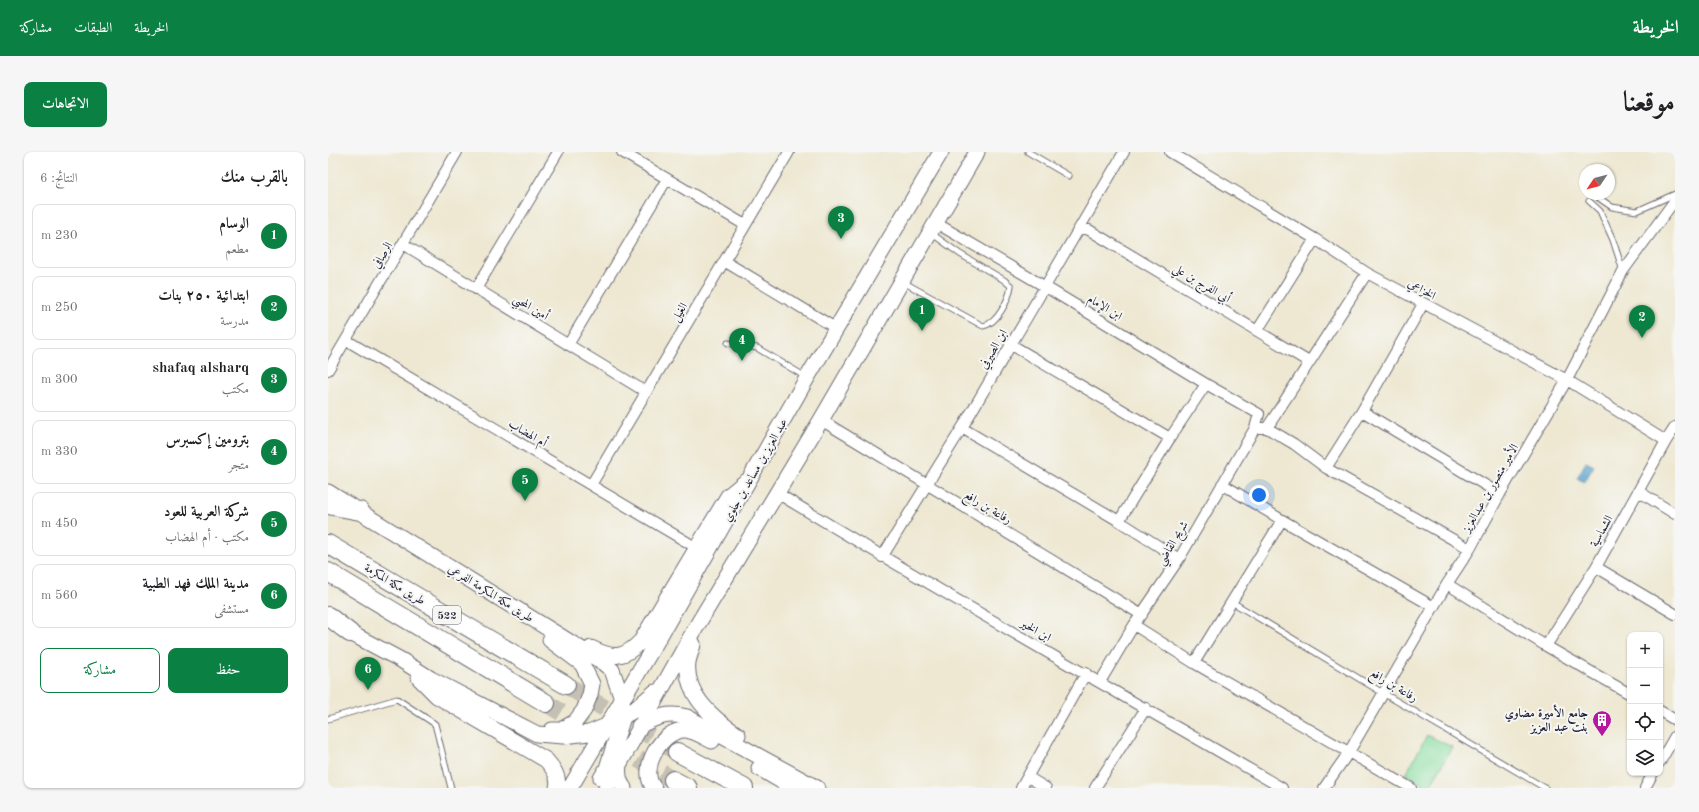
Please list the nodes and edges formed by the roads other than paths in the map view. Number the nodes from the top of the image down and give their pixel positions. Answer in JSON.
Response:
{"nodes":[{"id":1,"x":458,"y":152,"type":"edge"},
{"id":2,"x":558,"y":152,"type":"edge"},
{"id":3,"x":622,"y":152,"type":"edge"},
{"id":4,"x":789,"y":152,"type":"edge"},
{"id":5,"x":940,"y":152,"type":"edge"},
{"id":6,"x":977,"y":152,"type":"edge"},
{"id":7,"x":1124,"y":152,"type":"edge"},
{"id":8,"x":1170,"y":152,"type":"edge"},
{"id":9,"x":1032,"y":153,"type":"edge"},
{"id":10,"x":1069,"y":176,"type":"dead end"},
{"id":11,"x":667,"y":179,"type":"junction"},
{"id":12,"x":1675,"y":194,"type":"edge"},
{"id":13,"x":1602,"y":200,"type":"edge"},
{"id":14,"x":1675,"y":200,"type":"edge"},
{"id":15,"x":1589,"y":201,"type":"dead end"},
{"id":16,"x":745,"y":226,"type":"junction"},
{"id":17,"x":1080,"y":227,"type":"junction"},
{"id":18,"x":933,"y":228,"type":"junction"},
{"id":19,"x":1315,"y":239,"type":"junction"},
{"id":20,"x":403,"y":244,"type":"junction"},
{"id":21,"x":724,"y":260,"type":"junction"},
{"id":22,"x":1623,"y":271,"type":"junction"},
{"id":23,"x":1367,"y":273,"type":"junction"},
{"id":24,"x":902,"y":281,"type":"junction"},
{"id":25,"x":1044,"y":286,"type":"junction"},
{"id":26,"x":476,"y":289,"type":"junction"},
{"id":27,"x":1423,"y":304,"type":"junction"},
{"id":28,"x":837,"y":329,"type":"junction"},
{"id":29,"x":1257,"y":332,"type":"junction"},
{"id":30,"x":346,"y":340,"type":"junction"},
{"id":31,"x":728,"y":343,"type":"dead end"},
{"id":32,"x":1010,"y":344,"type":"junction"},
{"id":33,"x":568,"y":345,"type":"junction"},
{"id":34,"x":1309,"y":362,"type":"junction"},
{"id":35,"x":328,"y":370,"type":"edge"},
{"id":36,"x":807,"y":378,"type":"junction"},
{"id":37,"x":1567,"y":380,"type":"junction"},
{"id":38,"x":1206,"y":384,"type":"junction"},
{"id":39,"x":646,"y":392,"type":"junction"},
{"id":40,"x":1362,"y":411,"type":"junction"},
{"id":41,"x":1260,"y":414,"type":"joint"},
{"id":42,"x":821,"y":420,"type":"junction"},
{"id":43,"x":962,"y":428,"type":"junction"},
{"id":44,"x":1255,"y":428,"type":"junction"},
{"id":45,"x":1267,"y":428,"type":"junction"},
{"id":46,"x":1675,"y":428,"type":"edge"},
{"id":47,"x":1170,"y":438,"type":"junction"},
{"id":48,"x":1666,"y":441,"type":"junction"},
{"id":49,"x":1326,"y":468,"type":"junction"},
{"id":50,"x":752,"y":476,"type":"junction"},
{"id":51,"x":926,"y":484,"type":"junction"},
{"id":52,"x":1222,"y":484,"type":"junction"},
{"id":53,"x":591,"y":485,"type":"junction"},
{"id":54,"x":1638,"y":491,"type":"junction"},
{"id":55,"x":328,"y":492,"type":"edge"},
{"id":56,"x":777,"y":493,"type":"junction"},
{"id":57,"x":1500,"y":494,"type":"junction"},
{"id":58,"x":328,"y":505,"type":"edge"},
{"id":59,"x":360,"y":511,"type":"junction"},
{"id":60,"x":1675,"y":514,"type":"edge"},
{"id":61,"x":1282,"y":520,"type":"junction"},
{"id":62,"x":1119,"y":521,"type":"junction"},
{"id":63,"x":328,"y":544,"type":"edge"},
{"id":64,"x":696,"y":548,"type":"junction"},
{"id":65,"x":1470,"y":549,"type":"junction"},
{"id":66,"x":882,"y":557,"type":"junction"},
{"id":67,"x":1179,"y":559,"type":"junction"},
{"id":68,"x":1596,"y":567,"type":"junction"},
{"id":69,"x":328,"y":572,"type":"edge"},
{"id":70,"x":1447,"y":584,"type":"junction"},
{"id":71,"x":492,"y":593,"type":"junction"},
{"id":72,"x":1232,"y":602,"type":"junction"},
{"id":73,"x":1434,"y":607,"type":"junction"},
{"id":74,"x":1675,"y":614,"type":"edge"},
{"id":75,"x":1142,"y":615,"type":"junction"},
{"id":76,"x":328,"y":616,"type":"edge"},
{"id":77,"x":328,"y":620,"type":"edge"},
{"id":78,"x":699,"y":622,"type":"junction"},
{"id":79,"x":1134,"y":625,"type":"junction"},
{"id":80,"x":350,"y":633,"type":"junction"},
{"id":81,"x":657,"y":641,"type":"junction"},
{"id":82,"x":1546,"y":646,"type":"junction"},
{"id":83,"x":401,"y":660,"type":"junction"},
{"id":84,"x":1194,"y":663,"type":"junction"},
{"id":85,"x":1086,"y":673,"type":"junction"},
{"id":86,"x":1100,"y":682,"type":"junction"},
{"id":87,"x":665,"y":683,"type":"junction"},
{"id":88,"x":566,"y":685,"type":"tunnel mouth"},
{"id":89,"x":1627,"y":692,"type":"edge"},
{"id":90,"x":1382,"y":693,"type":"junction"},
{"id":91,"x":622,"y":699,"type":"junction"},
{"id":92,"x":546,"y":703,"type":"tunnel mouth"},
{"id":93,"x":1146,"y":708,"type":"junction"},
{"id":94,"x":1663,"y":713,"type":"edge"},
{"id":95,"x":628,"y":714,"type":"junction"},
{"id":96,"x":328,"y":719,"type":"edge"},
{"id":97,"x":1675,"y":720,"type":"edge"},
{"id":98,"x":606,"y":726,"type":"junction"},
{"id":99,"x":640,"y":726,"type":"junction"},
{"id":100,"x":626,"y":736,"type":"junction"},
{"id":101,"x":1675,"y":736,"type":"edge"},
{"id":102,"x":614,"y":746,"type":"junction"},
{"id":103,"x":677,"y":752,"type":"tunnel mouth"},
{"id":104,"x":1349,"y":752,"type":"junction"},
{"id":105,"x":1663,"y":757,"type":"edge"},
{"id":106,"x":618,"y":765,"type":"junction"},
{"id":107,"x":1651,"y":776,"type":"edge"},
{"id":108,"x":1028,"y":777,"type":"junction"},
{"id":109,"x":792,"y":781,"type":"edge"},
{"id":110,"x":571,"y":786,"type":"edge"},
{"id":111,"x":451,"y":788,"type":"edge"},
{"id":112,"x":558,"y":788,"type":"edge"},
{"id":113,"x":596,"y":788,"type":"edge"},
{"id":114,"x":606,"y":788,"type":"edge"},
{"id":115,"x":624,"y":788,"type":"edge"},
{"id":116,"x":654,"y":788,"type":"edge"},
{"id":117,"x":744,"y":788,"type":"edge"},
{"id":118,"x":817,"y":788,"type":"edge"},
{"id":119,"x":1021,"y":788,"type":"edge"},
{"id":120,"x":1046,"y":788,"type":"edge"},
{"id":121,"x":1095,"y":788,"type":"edge"},
{"id":122,"x":1282,"y":788,"type":"edge"},
{"id":123,"x":1324,"y":788,"type":"edge"},
{"id":124,"x":1411,"y":788,"type":"edge"},
{"id":125,"x":1545,"y":788,"type":"edge"},
{"id":126,"x":1645,"y":788,"type":"edge"}],
"edges":[{"from":1,"to":20,"type":"street","name":"الرصافي"},
{"from":2,"to":26,"type":"street"},
{"from":3,"to":11,"type":"street"},
{"from":4,"to":16,"type":"street","name":"الغيل"},
{"from":5,"to":28,"type":"main road","name":"عبد العزيز بن مساعد بن جلوي"},
{"from":6,"to":18,"type":"main road"},
{"from":7,"to":17,"type":"street","name":"ابن الصيرفي"},
{"from":8,"to":19,"type":"street","name":"الخزاعي"},
{"from":9,"to":10,"type":"lane"},
{"from":11,"to":16,"type":"street"},
{"from":11,"to":33,"type":"street"},
{"from":12,"to":13,"type":"lane"},
{"from":14,"to":22,"type":"street","name":"الأمير منصور بن عبدالعزيز"},
{"from":15,"to":22,"type":"lane"},
{"from":16,"to":21,"type":"street","name":"الغيل"},
{"from":17,"to":25,"type":"street","name":"ابن الصيرفي"},
{"from":17,"to":29,"type":"street","name":"أبي الفرج بن علي"},
{"from":18,"to":24,"type":"main road"},
{"from":18,"to":24,"type":"lane"},
{"from":18,"to":25,"type":"street","name":"ابن الإمام"},
{"from":19,"to":23,"type":"street","name":"الخزاعي"},
{"from":19,"to":29,"type":"street"},
{"from":20,"to":26,"type":"street","name":"أمين المحبي"},
{"from":20,"to":30,"type":"street","name":"الرصافي"},
{"from":21,"to":28,"type":"street"},
{"from":21,"to":39,"type":"street","name":"الغيل"},
{"from":22,"to":37,"type":"street","name":"الأمير منصور بن عبدالعزيز"},
{"from":23,"to":27,"type":"street","name":"الخزاعي"},
{"from":23,"to":34,"type":"street"},
{"from":24,"to":42,"type":"main road"},
{"from":25,"to":32,"type":"street","name":"ابن الصيرفي"},
{"from":25,"to":38,"type":"street","name":"ابن الإمام"},
{"from":26,"to":33,"type":"street","name":"أمين المحبي"},
{"from":27,"to":37,"type":"street","name":"الخزاعي"},
{"from":27,"to":40,"type":"street"},
{"from":28,"to":36,"type":"main road","name":"عبد العزيز بن مساعد بن جلوي"},
{"from":29,"to":34,"type":"street","name":"أبي الفرج بن علي"},
{"from":30,"to":35,"type":"street","name":"الرصافي"},
{"from":30,"to":53,"type":"street","name":"أم الهضاب"},
{"from":31,"to":36,"type":"lane"},
{"from":32,"to":43,"type":"street","name":"ابن الصيرفي"},
{"from":32,"to":47,"type":"street"},
{"from":33,"to":39,"type":"street","name":"أمين المحبي"},
{"from":34,"to":45,"type":"street"},
{"from":36,"to":50,"type":"main road","name":"عبد العزيز بن مساعد بن جلوي"},
{"from":37,"to":48,"type":"street","name":"الخزاعي"},
{"from":37,"to":57,"type":"street","name":"الأمير منصور بن عبدالعزيز"},
{"from":38,"to":41,"type":"street","name":"ابن الإمام"},
{"from":38,"to":47,"type":"street"},
{"from":39,"to":53,"type":"street","name":"الغيل"},
{"from":40,"to":49,"type":"street"},
{"from":40,"to":57,"type":"street"},
{"from":41,"to":44,"type":"street","name":"شريح القاضي"},
{"from":42,"to":51,"type":"street","name":"رفاعة بن رافع"},
{"from":42,"to":56,"type":"main road"},
{"from":43,"to":51,"type":"street","name":"ابن الصيرفي"},
{"from":43,"to":62,"type":"street"},
{"from":44,"to":45,"type":"street"},
{"from":44,"to":52,"type":"street","name":"شريح القاضي"},
{"from":45,"to":49,"type":"street"},
{"from":46,"to":48,"type":"street","name":"الشماسية"},
{"from":47,"to":62,"type":"street"},
{"from":48,"to":54,"type":"street","name":"الشماسية"},
{"from":49,"to":65,"type":"street"},
{"from":50,"to":64,"type":"main road"},
{"from":50,"to":81,"type":"main road","name":"عبد العزيز بن مساعد بن جلوي"},
{"from":51,"to":66,"type":"street","name":"ابن الصيرفي"},
{"from":51,"to":75,"type":"street","name":"رفاعة بن رافع"},
{"from":52,"to":61,"type":"street"},
{"from":52,"to":67,"type":"street","name":"شريح القاضي"},
{"from":53,"to":64,"type":"street","name":"أم الهضاب"},
{"from":54,"to":60,"type":"street"},
{"from":54,"to":68,"type":"street","name":"الشماسية"},
{"from":55,"to":59,"type":"main road","name":"طريق مكة المكرمة الفرعي"},
{"from":56,"to":66,"type":"street","name":"ابن الخير"},
{"from":56,"to":78,"type":"main road"},
{"from":57,"to":65,"type":"street","name":"الأمير منصور بن عبدالعزيز"},
{"from":58,"to":59,"type":"highway"},
{"from":59,"to":71,"type":"main road","name":"طريق مكة المكرمة الفرعي"},
{"from":61,"to":72,"type":"street"},
{"from":61,"to":73,"type":"street"},
{"from":62,"to":67,"type":"street"},
{"from":63,"to":88,"type":"highway","name":"طريق مكة المكرمة","number":"522"},
{"from":64,"to":71,"type":"main road"},
{"from":65,"to":70,"type":"street","name":"الأمير منصور بن عبدالعزيز"},
{"from":66,"to":85,"type":"street","name":"ابن الخير"},
{"from":67,"to":75,"type":"street","name":"شريح القاضي"},
{"from":68,"to":74,"type":"street"},
{"from":68,"to":82,"type":"street","name":"الشماسية"},
{"from":69,"to":92,"type":"highway","name":"طريق مكة المكرمة","number":"522"},
{"from":70,"to":73,"type":"street","name":"الأمير منصور بن عبدالعزيز"},
{"from":70,"to":82,"type":"street"},
{"from":71,"to":83,"type":"main road"},
{"from":71,"to":91,"type":"main road","name":"طريق مكة المكرمة الفرعي"},
{"from":72,"to":84,"type":"street"},
{"from":72,"to":90,"type":"lane","name":"رفاعة بن رافع"},
{"from":73,"to":90,"type":"street","name":"الأمير منصور بن عبدالعزيز"},
{"from":75,"to":79,"type":"street","name":"شريح القاضي"},
{"from":76,"to":80,"type":"highway"},
{"from":77,"to":80,"type":"main road"},
{"from":78,"to":87,"type":"main road"},
{"from":78,"to":109,"type":"main road"},
{"from":79,"to":84,"type":"street"},
{"from":79,"to":86,"type":"street","name":"شريح القاضي"},
{"from":80,"to":83,"type":"main road"},
{"from":81,"to":91,"type":"main road","name":"عبد العزيز بن مساعد بن جلوي"},
{"from":81,"to":95,"type":"main road","name":"طريق مكة المكرمة الفرعي"},
{"from":82,"to":89,"type":"street"},
{"from":83,"to":98,"type":"main road"},
{"from":83,"to":112,"type":"main road"},
{"from":84,"to":104,"type":"street"},
{"from":85,"to":86,"type":"street","name":"ابن الخير"},
{"from":85,"to":108,"type":"street"},
{"from":86,"to":93,"type":"street","name":"ابن الخير"},
{"from":87,"to":95,"type":"main road"},
{"from":87,"to":99,"type":"main road"},
{"from":90,"to":104,"type":"street","name":"الأمير منصور بن عبدالعزيز"},
{"from":90,"to":125,"type":"lane","name":"رفاعة بن رافع"},
{"from":91,"to":95,"type":"main road","name":"طريق مكة المكرمة الفرعي"},
{"from":91,"to":98,"type":"main road","name":"عبد العزيز بن مساعد بن جلوي"},
{"from":93,"to":121,"type":"street"},
{"from":93,"to":122,"type":"street","name":"ابن الخير"},
{"from":94,"to":97,"type":"street"},
{"from":95,"to":98,"type":"main road"},
{"from":95,"to":100,"type":"main road","name":"طريق مكة المكرمة الفرعي"},
{"from":95,"to":102,"type":"main road","name":"طريق مكة المكرمة الفرعي"},
{"from":96,"to":111,"type":"lane"},
{"from":98,"to":110,"type":"main road","name":"عبد العزيز بن مساعد بن جلوي"},
{"from":99,"to":100,"type":"main road"},
{"from":99,"to":106,"type":"main road"},
{"from":99,"to":109,"type":"main road"},
{"from":100,"to":102,"type":"main road"},
{"from":100,"to":106,"type":"main road","name":"طريق مكة المكرمة الفرعي"},
{"from":101,"to":105,"type":"street"},
{"from":102,"to":110,"type":"main road"},
{"from":102,"to":113,"type":"main road","name":"طريق مكة المكرمة الفرعي"},
{"from":103,"to":117,"type":"highway"},
{"from":104,"to":123,"type":"street","name":"الأمير منصور بن عبدالعزيز"},
{"from":104,"to":124,"type":"street"},
{"from":106,"to":114,"type":"main road"},
{"from":106,"to":115,"type":"main road","name":"طريق مكة المكرمة الفرعي"},
{"from":107,"to":126,"type":"street"},
{"from":108,"to":119,"type":"street"},
{"from":108,"to":120,"type":"street"},
{"from":109,"to":116,"type":"main road"},
{"from":109,"to":118,"type":"main road"}]}
